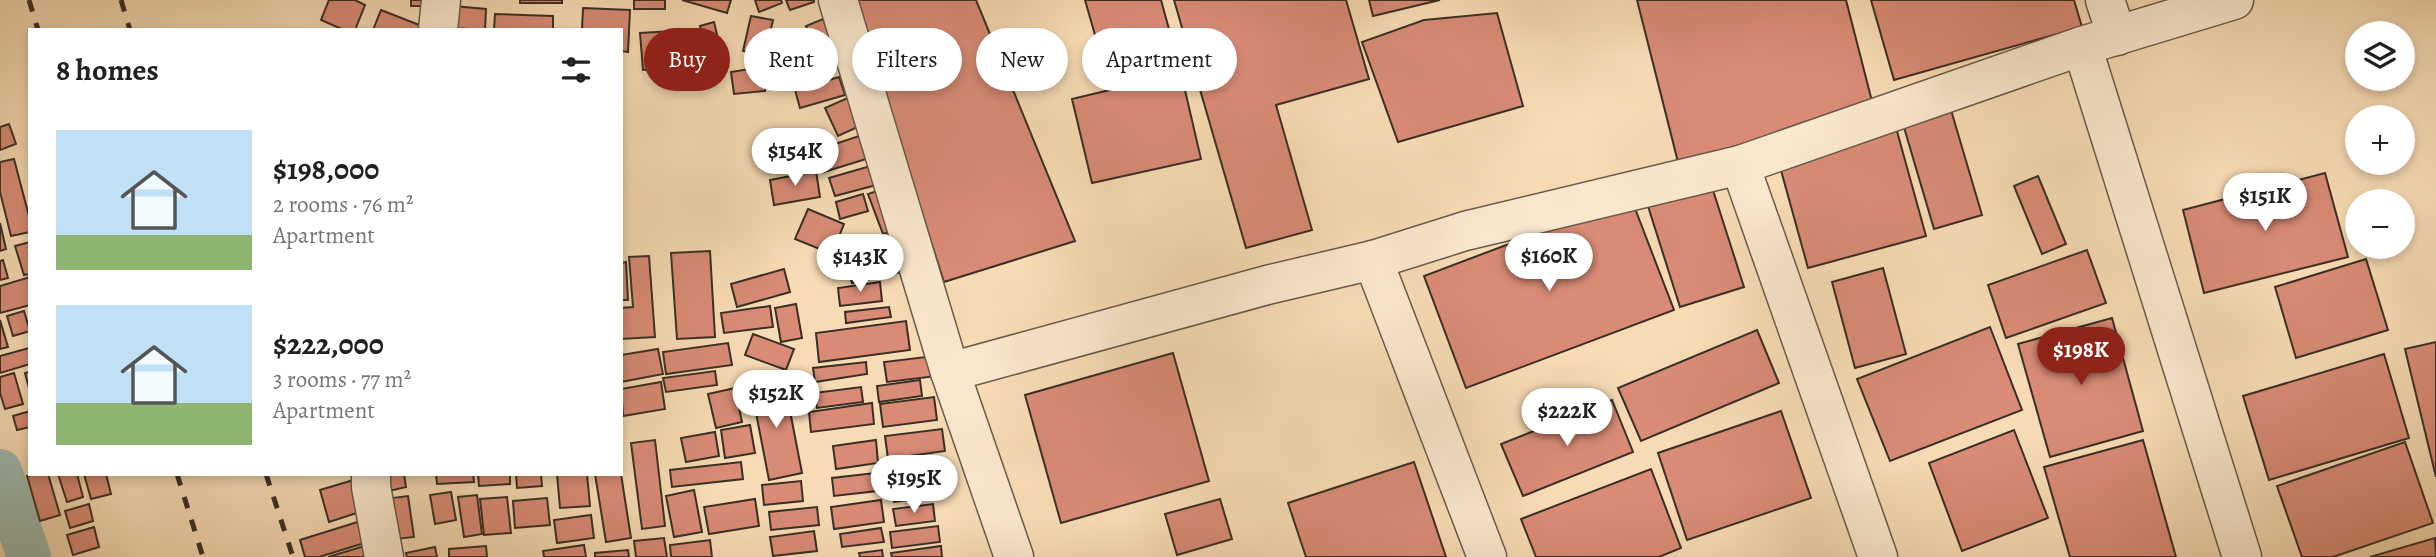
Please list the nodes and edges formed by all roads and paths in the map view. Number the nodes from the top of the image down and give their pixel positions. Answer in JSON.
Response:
{"nodes":[{"id":1,"x":441,"y":0,"type":"edge"},
{"id":2,"x":838,"y":0,"type":"edge"},
{"id":3,"x":2105,"y":0,"type":"edge"},
{"id":4,"x":2234,"y":0,"type":"edge"},
{"id":5,"x":438,"y":28,"type":"edge"},
{"id":6,"x":2100,"y":41,"type":"junction"},
{"id":7,"x":1740,"y":165,"type":"junction"},
{"id":8,"x":1373,"y":260,"type":"junction"},
{"id":9,"x":950,"y":372,"type":"junction"},
{"id":10,"x":371,"y":476,"type":"edge"},
{"id":11,"x":384,"y":557,"type":"edge"},
{"id":12,"x":1014,"y":557,"type":"edge"},
{"id":13,"x":1487,"y":557,"type":"edge"},
{"id":14,"x":1878,"y":557,"type":"edge"},
{"id":15,"x":2242,"y":557,"type":"edge"}],
"edges":[{"from":1,"to":5,"type":"street"},
{"from":2,"to":9,"type":"street"},
{"from":3,"to":6,"type":"street"},
{"from":4,"to":6,"type":"street"},
{"from":6,"to":7,"type":"street"},
{"from":6,"to":15,"type":"street"},
{"from":7,"to":8,"type":"street"},
{"from":7,"to":14,"type":"street"},
{"from":8,"to":9,"type":"street"},
{"from":8,"to":13,"type":"street"},
{"from":9,"to":12,"type":"street"},
{"from":10,"to":11,"type":"street"}]}
